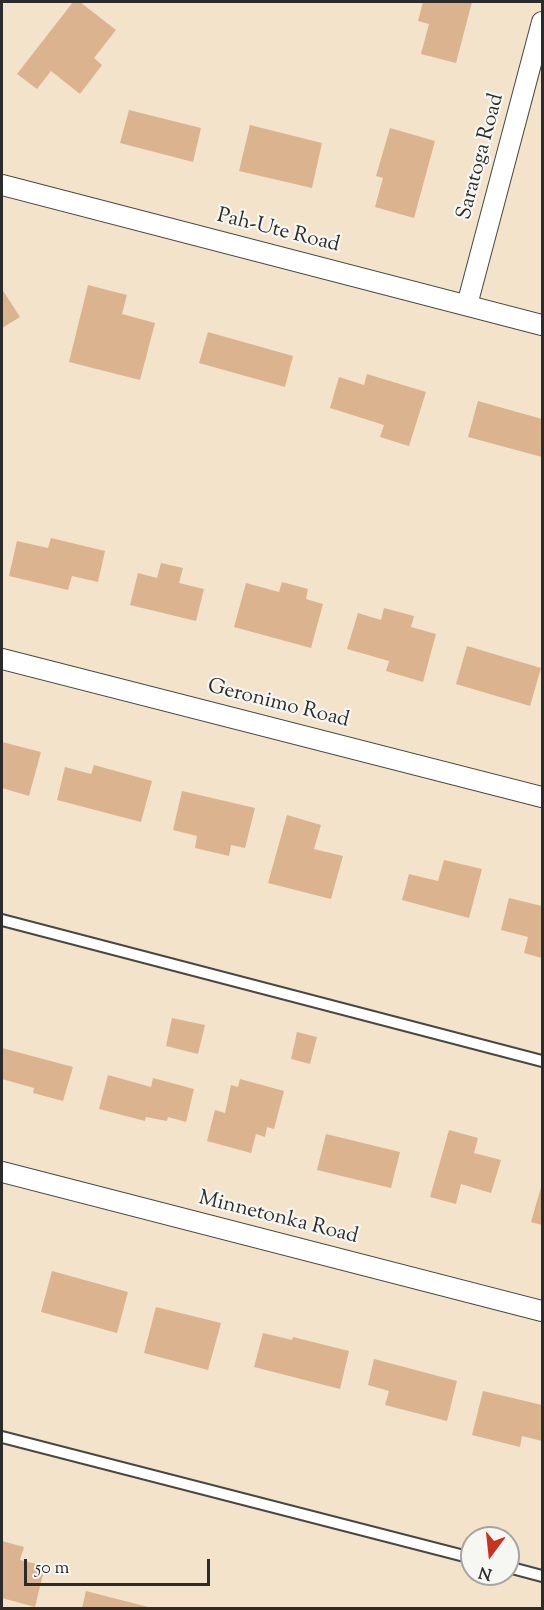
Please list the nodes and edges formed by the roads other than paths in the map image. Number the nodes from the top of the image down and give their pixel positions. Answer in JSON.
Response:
{"nodes":[{"id":1,"x":543,"y":22,"type":"edge"},
{"id":2,"x":2,"y":185,"type":"edge"},
{"id":3,"x":467,"y":305,"type":"junction"},
{"id":4,"x":543,"y":325,"type":"edge"},
{"id":5,"x":2,"y":659,"type":"edge"},
{"id":6,"x":543,"y":797,"type":"edge"},
{"id":7,"x":2,"y":920,"type":"edge"},
{"id":8,"x":543,"y":1061,"type":"edge"},
{"id":9,"x":2,"y":1173,"type":"edge"},
{"id":10,"x":543,"y":1311,"type":"edge"},
{"id":11,"x":2,"y":1437,"type":"edge"},
{"id":12,"x":460,"y":1555,"type":"edge"},
{"id":13,"x":520,"y":1570,"type":"edge"},
{"id":14,"x":543,"y":1576,"type":"edge"}],
"edges":[{"from":1,"to":3,"type":"street","name":"Saratoga Road"},
{"from":2,"to":3,"type":"street","name":"Pah-Ute Road"},
{"from":3,"to":4,"type":"street","name":"Pah-Ute Road"},
{"from":5,"to":6,"type":"street","name":"Geronimo Road"},
{"from":7,"to":8,"type":"lane"},
{"from":9,"to":10,"type":"street","name":"Minnetonka Road"},
{"from":11,"to":12,"type":"lane"},
{"from":13,"to":14,"type":"lane"}]}
